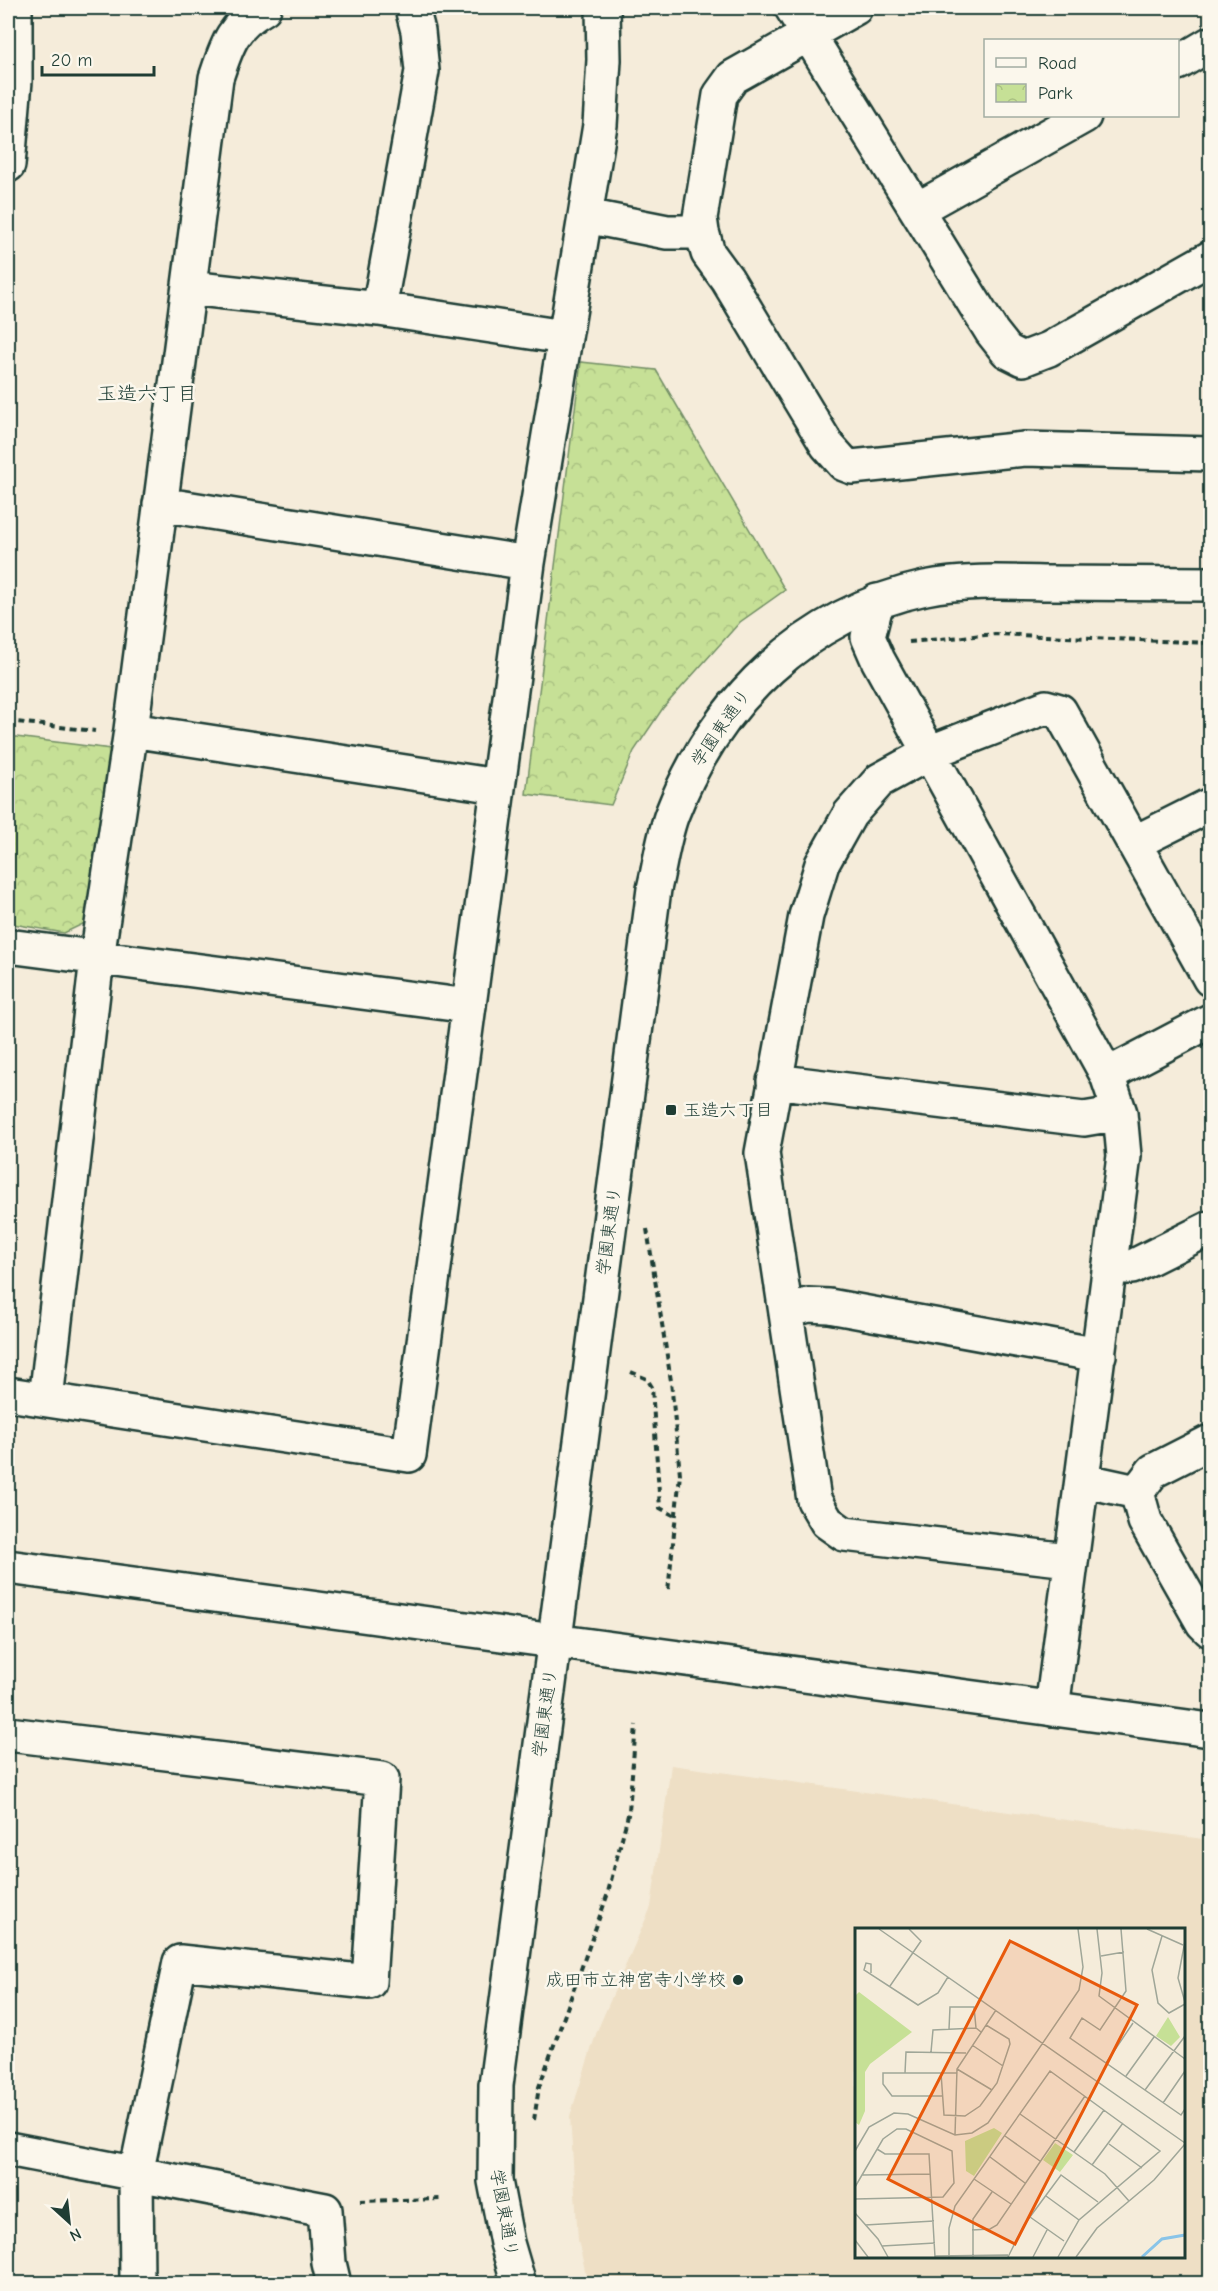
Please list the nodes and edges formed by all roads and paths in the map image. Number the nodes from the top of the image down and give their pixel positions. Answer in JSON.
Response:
{"nodes":[{"id":1,"x":15,"y":8,"type":"edge"},
{"id":2,"x":264,"y":8,"type":"edge"},
{"id":3,"x":411,"y":8,"type":"edge"},
{"id":4,"x":603,"y":8,"type":"edge"},
{"id":5,"x":855,"y":8,"type":"edge"},
{"id":6,"x":799,"y":20,"type":"edge"},
{"id":7,"x":1210,"y":44,"type":"edge"},
{"id":8,"x":1179,"y":62,"type":"edge"},
{"id":9,"x":1082,"y":117,"type":"edge"},
{"id":10,"x":8,"y":165,"type":"edge"},
{"id":11,"x":918,"y":209,"type":"junction"},
{"id":12,"x":586,"y":216,"type":"junction"},
{"id":13,"x":702,"y":232,"type":"junction"},
{"id":14,"x":1210,"y":258,"type":"edge"},
{"id":15,"x":189,"y":288,"type":"junction"},
{"id":16,"x":379,"y":309,"type":"junction"},
{"id":17,"x":564,"y":337,"type":"junction"},
{"id":18,"x":1210,"y":454,"type":"edge"},
{"id":19,"x":160,"y":504,"type":"junction"},
{"id":20,"x":528,"y":563,"type":"junction"},
{"id":21,"x":1210,"y":584,"type":"edge"},
{"id":22,"x":877,"y":601,"type":"junction"},
{"id":23,"x":8,"y":722,"type":"edge"},
{"id":24,"x":131,"y":730,"type":"junction"},
{"id":25,"x":931,"y":752,"type":"junction"},
{"id":26,"x":497,"y":786,"type":"junction"},
{"id":27,"x":1210,"y":805,"type":"edge"},
{"id":28,"x":1134,"y":843,"type":"junction"},
{"id":29,"x":8,"y":946,"type":"edge"},
{"id":30,"x":97,"y":958,"type":"junction"},
{"id":31,"x":1210,"y":979,"type":"edge"},
{"id":32,"x":469,"y":1006,"type":"junction"},
{"id":33,"x":1210,"y":1021,"type":"edge"},
{"id":34,"x":1107,"y":1075,"type":"junction"},
{"id":35,"x":774,"y":1081,"type":"junction"},
{"id":36,"x":1120,"y":1113,"type":"junction"},
{"id":37,"x":1210,"y":1228,"type":"edge"},
{"id":38,"x":1111,"y":1266,"type":"junction"},
{"id":39,"x":786,"y":1312,"type":"junction"},
{"id":40,"x":1099,"y":1355,"type":"junction"},
{"id":41,"x":631,"y":1372,"type":"dead end"},
{"id":42,"x":8,"y":1394,"type":"edge"},
{"id":43,"x":46,"y":1399,"type":"junction"},
{"id":44,"x":1210,"y":1442,"type":"edge"},
{"id":45,"x":1082,"y":1480,"type":"junction"},
{"id":46,"x":1137,"y":1492,"type":"junction"},
{"id":47,"x":677,"y":1518,"type":"dead end"},
{"id":48,"x":1069,"y":1560,"type":"junction"},
{"id":49,"x":8,"y":1567,"type":"edge"},
{"id":50,"x":1210,"y":1630,"type":"edge"},
{"id":51,"x":555,"y":1641,"type":"junction"},
{"id":52,"x":1052,"y":1709,"type":"junction"},
{"id":53,"x":636,"y":1725,"type":"dead end"},
{"id":54,"x":1210,"y":1730,"type":"edge"},
{"id":55,"x":8,"y":1742,"type":"edge"},
{"id":56,"x":533,"y":2131,"type":"dead end"},
{"id":57,"x":8,"y":2149,"type":"edge"},
{"id":58,"x":136,"y":2174,"type":"junction"},
{"id":59,"x":443,"y":2199,"type":"dead end"},
{"id":60,"x":325,"y":2210,"type":"junction"},
{"id":61,"x":137,"y":2283,"type":"edge"},
{"id":62,"x":334,"y":2283,"type":"edge"},
{"id":63,"x":519,"y":2283,"type":"edge"}],
"edges":[{"from":1,"to":10,"type":"street"},
{"from":2,"to":15,"type":"street"},
{"from":3,"to":16,"type":"street"},
{"from":4,"to":12,"type":"street"},
{"from":5,"to":6,"type":"street"},
{"from":6,"to":11,"type":"street"},
{"from":6,"to":13,"type":"street"},
{"from":7,"to":8,"type":"street"},
{"from":9,"to":11,"type":"street"},
{"from":11,"to":14,"type":"street"},
{"from":12,"to":13,"type":"street"},
{"from":12,"to":17,"type":"street"},
{"from":13,"to":18,"type":"street"},
{"from":15,"to":16,"type":"street"},
{"from":15,"to":19,"type":"street"},
{"from":16,"to":17,"type":"street"},
{"from":17,"to":20,"type":"street"},
{"from":19,"to":20,"type":"street"},
{"from":19,"to":24,"type":"street"},
{"from":20,"to":26,"type":"street"},
{"from":21,"to":22,"type":"street","name":"学園東通り"},
{"from":22,"to":25,"type":"street"},
{"from":22,"to":51,"type":"street","name":"学園東通り"},
{"from":23,"to":24,"type":"path"},
{"from":24,"to":26,"type":"street"},
{"from":24,"to":30,"type":"street"},
{"from":25,"to":28,"type":"street"},
{"from":25,"to":34,"type":"street"},
{"from":25,"to":35,"type":"street"},
{"from":26,"to":32,"type":"street"},
{"from":27,"to":28,"type":"street"},
{"from":28,"to":31,"type":"street"},
{"from":29,"to":30,"type":"street"},
{"from":30,"to":32,"type":"street"},
{"from":30,"to":43,"type":"street"},
{"from":32,"to":43,"type":"street"},
{"from":33,"to":34,"type":"street"},
{"from":34,"to":36,"type":"street"},
{"from":35,"to":36,"type":"street"},
{"from":35,"to":39,"type":"street"},
{"from":36,"to":38,"type":"street"},
{"from":37,"to":38,"type":"street"},
{"from":38,"to":40,"type":"street"},
{"from":39,"to":40,"type":"street"},
{"from":39,"to":48,"type":"street"},
{"from":40,"to":45,"type":"street"},
{"from":41,"to":47,"type":"path"},
{"from":42,"to":43,"type":"street"},
{"from":44,"to":46,"type":"street"},
{"from":45,"to":46,"type":"street"},
{"from":45,"to":48,"type":"street"},
{"from":46,"to":50,"type":"street"},
{"from":48,"to":52,"type":"street"},
{"from":49,"to":51,"type":"street"},
{"from":51,"to":52,"type":"street"},
{"from":51,"to":63,"type":"street","name":"学園東通り"},
{"from":52,"to":54,"type":"street"},
{"from":53,"to":56,"type":"path"},
{"from":55,"to":58,"type":"street"},
{"from":57,"to":58,"type":"street"},
{"from":58,"to":60,"type":"street"},
{"from":58,"to":61,"type":"street"},
{"from":59,"to":60,"type":"path"},
{"from":60,"to":62,"type":"street"}]}
